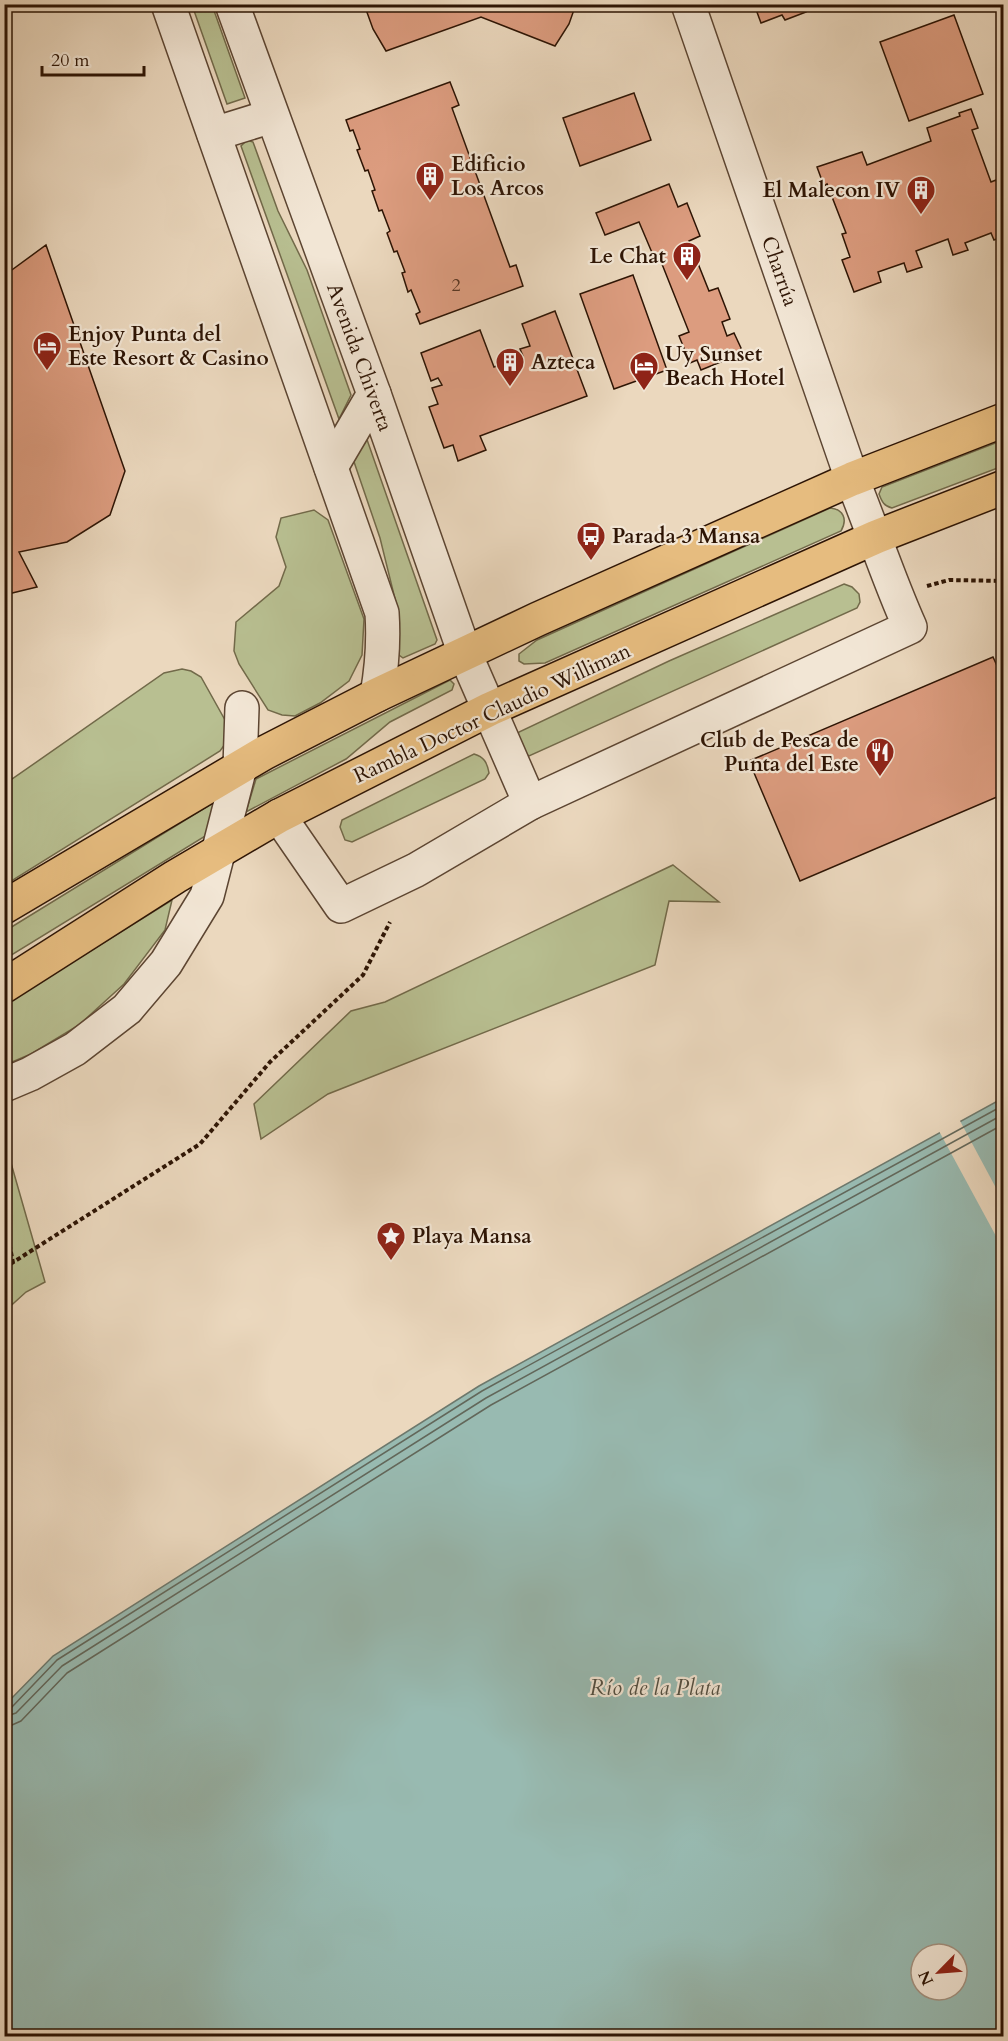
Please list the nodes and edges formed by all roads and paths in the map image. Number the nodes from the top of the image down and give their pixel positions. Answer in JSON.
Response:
{"nodes":[{"id":1,"x":168,"y":4,"type":"edge"},
{"id":2,"x":232,"y":4,"type":"edge"},
{"id":3,"x":688,"y":4,"type":"edge"},
{"id":4,"x":272,"y":116,"type":"junction"},
{"id":5,"x":214,"y":134,"type":"junction"},
{"id":6,"x":374,"y":394,"type":"junction"},
{"id":7,"x":1004,"y":420,"type":"edge"},
{"id":8,"x":331,"y":467,"type":"junction"},
{"id":9,"x":852,"y":479,"type":"junction"},
{"id":10,"x":1004,"y":487,"type":"edge"},
{"id":11,"x":876,"y":537,"type":"junction"},
{"id":12,"x":1004,"y":581,"type":"edge"},
{"id":13,"x":896,"y":595,"type":"junction"},
{"id":14,"x":465,"y":654,"type":"junction"},
{"id":15,"x":377,"y":696,"type":"junction"},
{"id":16,"x":242,"y":708,"type":"dead end"},
{"id":17,"x":490,"y":709,"type":"junction"},
{"id":18,"x":240,"y":767,"type":"junction"},
{"id":19,"x":530,"y":803,"type":"junction"},
{"id":20,"x":279,"y":816,"type":"junction"},
{"id":21,"x":220,"y":851,"type":"junction"},
{"id":22,"x":416,"y":870,"type":"junction"},
{"id":23,"x":4,"y":907,"type":"edge"},
{"id":24,"x":4,"y":986,"type":"edge"},
{"id":25,"x":4,"y":1085,"type":"edge"},
{"id":26,"x":4,"y":1215,"type":"edge"},
{"id":27,"x":13,"y":1263,"type":"junction"},
{"id":28,"x":4,"y":1268,"type":"edge"}],
"edges":[{"from":1,"to":5,"type":"street"},
{"from":2,"to":4,"type":"street","name":"Avenida Chiverta"},
{"from":3,"to":9,"type":"street","name":"Charrúa"},
{"from":4,"to":5,"type":"street"},
{"from":4,"to":6,"type":"street","name":"Avenida Chiverta"},
{"from":5,"to":8,"type":"street"},
{"from":6,"to":8,"type":"street"},
{"from":6,"to":14,"type":"street","name":"Avenida Chiverta"},
{"from":7,"to":9,"type":"main road"},
{"from":8,"to":15,"type":"street"},
{"from":9,"to":11,"type":"street","name":"Charrúa"},
{"from":9,"to":14,"type":"main road"},
{"from":10,"to":11,"type":"main road","name":"Rambla Doctor Claudio Williman"},
{"from":11,"to":13,"type":"street","name":"Charrúa"},
{"from":11,"to":17,"type":"main road","name":"Rambla Doctor Claudio Williman"},
{"from":12,"to":13,"type":"path"},
{"from":13,"to":19,"type":"street","name":"Charrúa"},
{"from":14,"to":15,"type":"main road"},
{"from":14,"to":17,"type":"street","name":"Avenida Chiverta"},
{"from":15,"to":18,"type":"main road"},
{"from":16,"to":18,"type":"street"},
{"from":17,"to":19,"type":"street","name":"Avenida Chiverta"},
{"from":17,"to":20,"type":"main road","name":"Rambla Doctor Claudio Williman"},
{"from":18,"to":21,"type":"street"},
{"from":18,"to":23,"type":"main road"},
{"from":19,"to":22,"type":"street"},
{"from":20,"to":21,"type":"main road","name":"Rambla Doctor Claudio Williman"},
{"from":20,"to":22,"type":"street"},
{"from":21,"to":24,"type":"main road","name":"Rambla Doctor Claudio Williman"},
{"from":21,"to":25,"type":"street"},
{"from":22,"to":27,"type":"path"},
{"from":26,"to":27,"type":"path"},
{"from":27,"to":28,"type":"path"}]}
